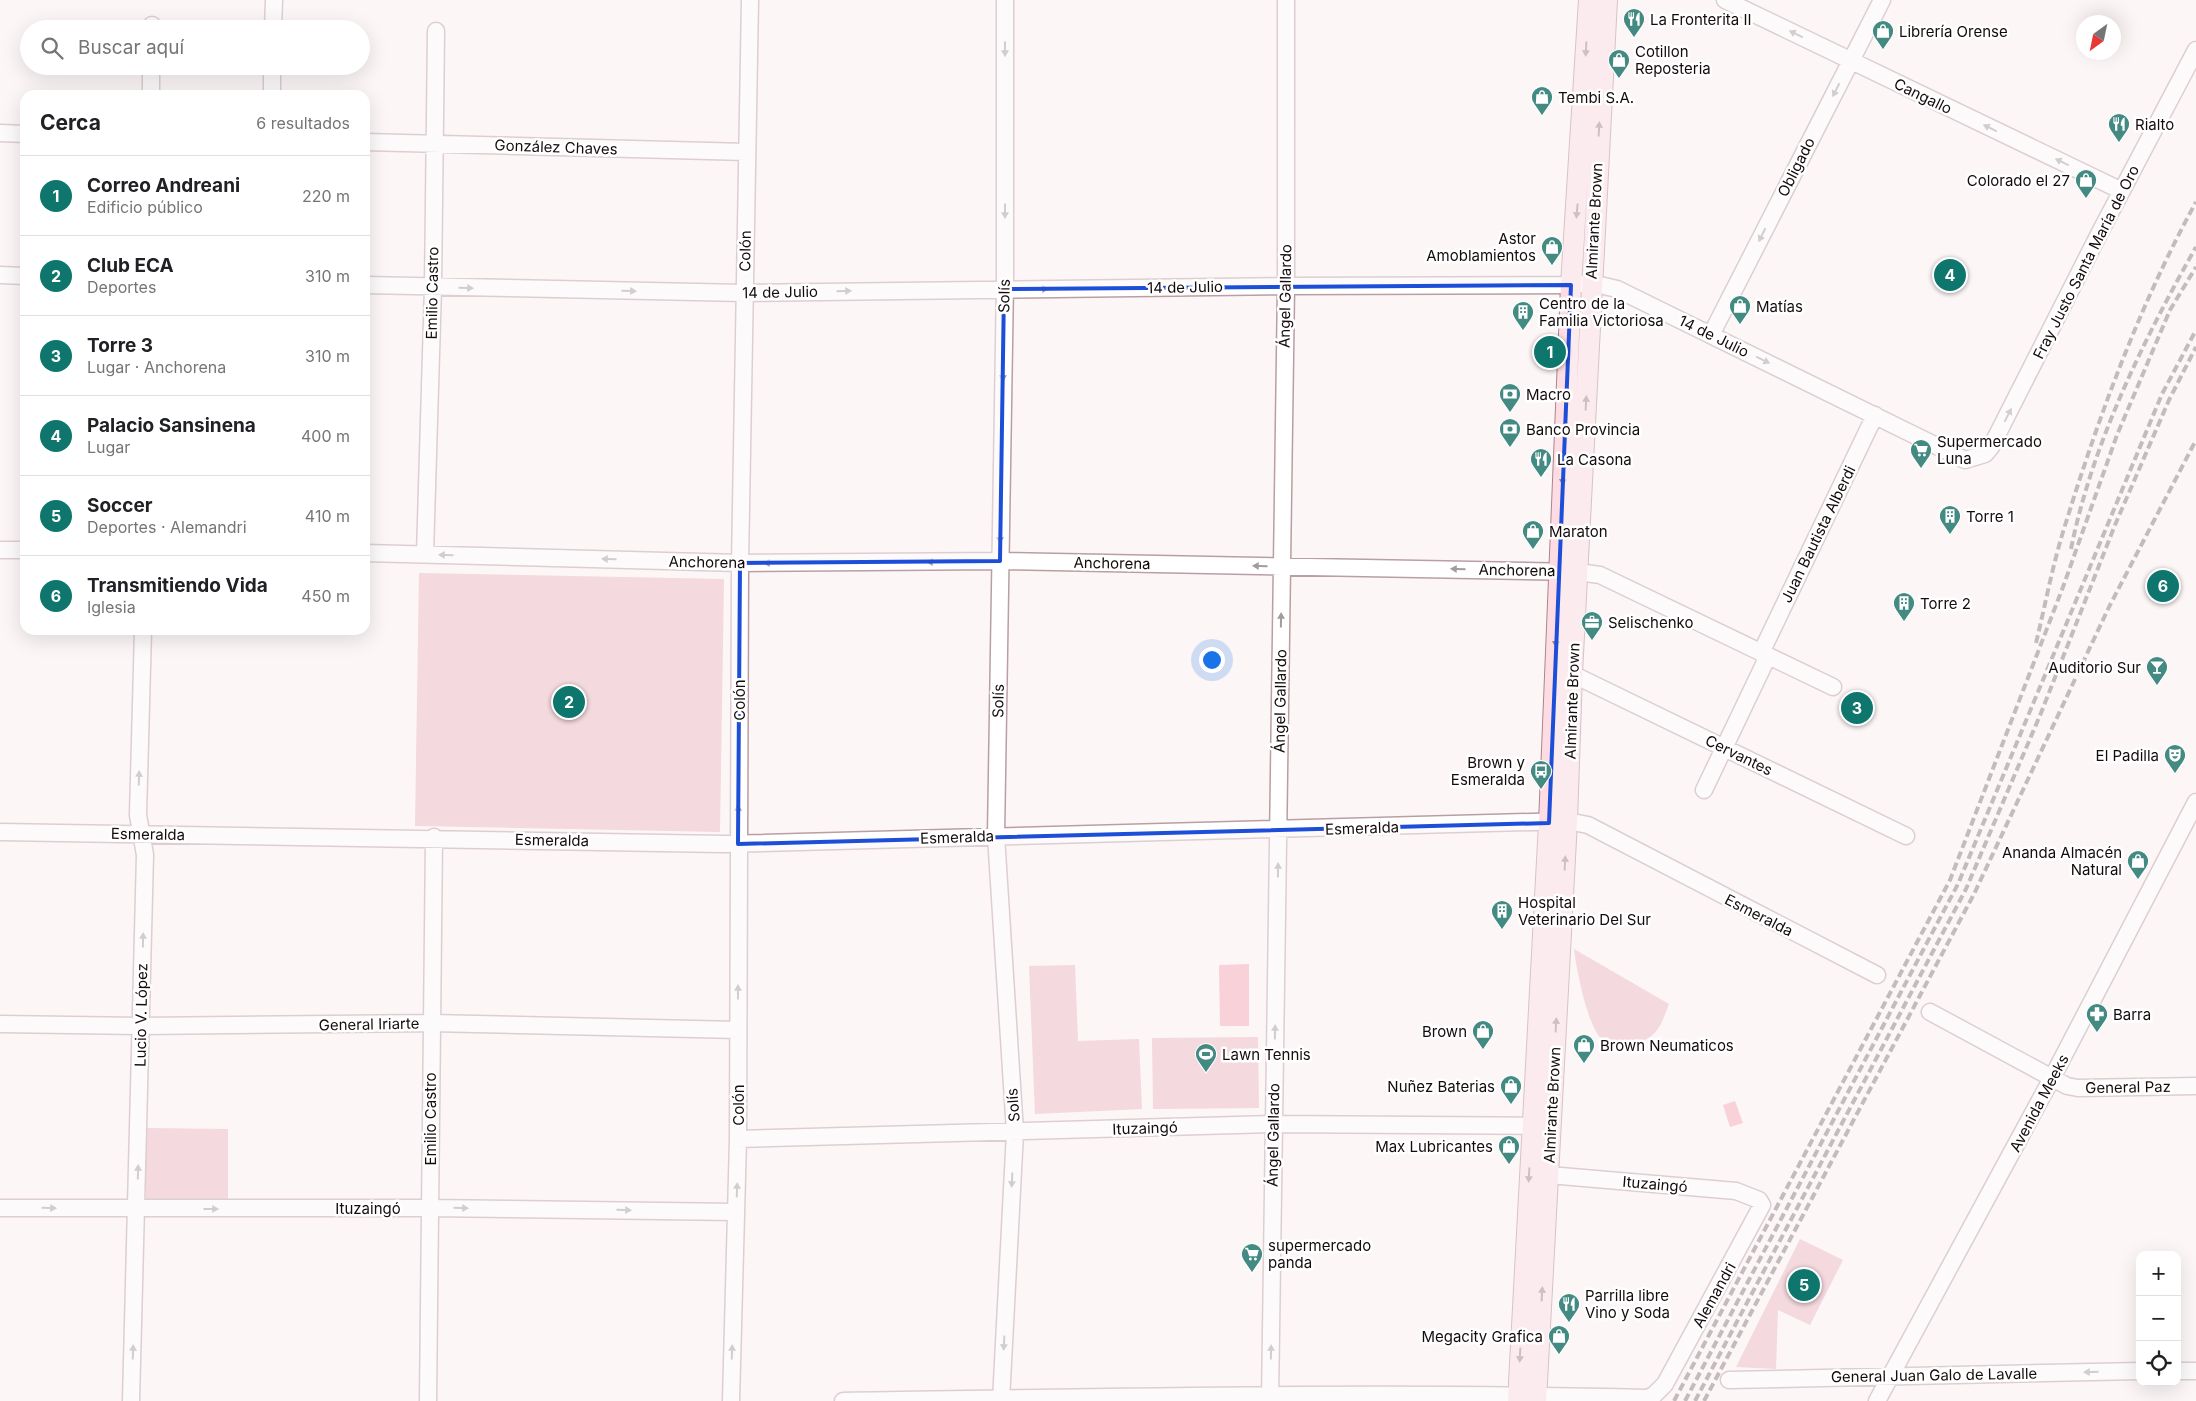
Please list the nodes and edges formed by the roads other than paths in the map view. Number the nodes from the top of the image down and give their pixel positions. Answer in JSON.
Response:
{"nodes":[{"id":1,"x":274,"y":0,"type":"edge"},
{"id":2,"x":750,"y":0,"type":"edge"},
{"id":3,"x":1005,"y":0,"type":"edge"},
{"id":4,"x":1286,"y":0,"type":"edge"},
{"id":5,"x":1589,"y":0,"type":"edge"},
{"id":6,"x":1607,"y":0,"type":"edge"},
{"id":7,"x":1725,"y":0,"type":"edge"},
{"id":8,"x":1882,"y":0,"type":"edge"},
{"id":9,"x":273,"y":20,"type":"edge"},
{"id":10,"x":436,"y":31,"type":"dead end"},
{"id":11,"x":2196,"y":50,"type":"edge"},
{"id":12,"x":1851,"y":61,"type":"junction"},
{"id":13,"x":152,"y":75,"type":"edge"},
{"id":14,"x":272,"y":75,"type":"edge"},
{"id":15,"x":151,"y":90,"type":"edge"},
{"id":16,"x":272,"y":90,"type":"edge"},
{"id":17,"x":0,"y":133,"type":"edge"},
{"id":18,"x":20,"y":134,"type":"edge"},
{"id":19,"x":370,"y":142,"type":"edge"},
{"id":20,"x":434,"y":143,"type":"junction"},
{"id":21,"x":747,"y":152,"type":"junction"},
{"id":22,"x":2122,"y":191,"type":"junction"},
{"id":23,"x":0,"y":275,"type":"edge"},
{"id":24,"x":20,"y":276,"type":"edge"},
{"id":25,"x":1591,"y":283,"type":"junction"},
{"id":26,"x":370,"y":285,"type":"edge"},
{"id":27,"x":1571,"y":285,"type":"junction"},
{"id":28,"x":1286,"y":286,"type":"junction"},
{"id":29,"x":433,"y":287,"type":"junction"},
{"id":30,"x":1004,"y":289,"type":"junction"},
{"id":31,"x":743,"y":293,"type":"junction"},
{"id":32,"x":1711,"y":335,"type":"junction"},
{"id":33,"x":1876,"y":415,"type":"junction"},
{"id":34,"x":1965,"y":460,"type":"joint"},
{"id":35,"x":0,"y":550,"type":"edge"},
{"id":36,"x":20,"y":550,"type":"edge"},
{"id":37,"x":370,"y":554,"type":"edge"},
{"id":38,"x":426,"y":554,"type":"junction"},
{"id":39,"x":1000,"y":561,"type":"junction"},
{"id":40,"x":740,"y":563,"type":"junction"},
{"id":41,"x":1282,"y":566,"type":"junction"},
{"id":42,"x":1569,"y":571,"type":"junction"},
{"id":43,"x":143,"y":635,"type":"edge"},
{"id":44,"x":1764,"y":655,"type":"junction"},
{"id":45,"x":1572,"y":674,"type":"junction"},
{"id":46,"x":1833,"y":687,"type":"dead end"},
{"id":47,"x":1724,"y":747,"type":"junction"},
{"id":48,"x":1704,"y":790,"type":"dead end"},
{"id":49,"x":2196,"y":802,"type":"edge"},
{"id":50,"x":1558,"y":822,"type":"junction"},
{"id":51,"x":1279,"y":830,"type":"junction"},
{"id":52,"x":0,"y":832,"type":"edge"},
{"id":53,"x":142,"y":834,"type":"junction"},
{"id":54,"x":996,"y":836,"type":"junction"},
{"id":55,"x":1906,"y":836,"type":"dead end"},
{"id":56,"x":434,"y":838,"type":"junction"},
{"id":57,"x":738,"y":844,"type":"junction"},
{"id":58,"x":1877,"y":975,"type":"dead end"},
{"id":59,"x":1930,"y":1012,"type":"dead end"},
{"id":60,"x":431,"y":1023,"type":"junction"},
{"id":61,"x":0,"y":1024,"type":"edge"},
{"id":62,"x":141,"y":1026,"type":"junction"},
{"id":63,"x":738,"y":1030,"type":"junction"},
{"id":64,"x":2052,"y":1078,"type":"junction"},
{"id":65,"x":2196,"y":1086,"type":"edge"},
{"id":66,"x":1273,"y":1124,"type":"junction"},
{"id":67,"x":1531,"y":1126,"type":"junction"},
{"id":68,"x":1551,"y":1126,"type":"junction"},
{"id":69,"x":1015,"y":1132,"type":"junction"},
{"id":70,"x":738,"y":1139,"type":"junction"},
{"id":71,"x":1549,"y":1175,"type":"junction"},
{"id":72,"x":1759,"y":1200,"type":"joint"},
{"id":73,"x":0,"y":1208,"type":"edge"},
{"id":74,"x":430,"y":1208,"type":"junction"},
{"id":75,"x":137,"y":1209,"type":"junction"},
{"id":76,"x":736,"y":1212,"type":"junction"},
{"id":77,"x":2136,"y":1371,"type":"edge"},
{"id":78,"x":2181,"y":1371,"type":"edge"},
{"id":79,"x":2196,"y":1371,"type":"edge"},
{"id":80,"x":1891,"y":1375,"type":"junction"},
{"id":81,"x":1729,"y":1380,"type":"dead end"},
{"id":82,"x":1270,"y":1398,"type":"edge"},
{"id":83,"x":1527,"y":1398,"type":"edge"},
{"id":84,"x":1001,"y":1400,"type":"edge"},
{"id":85,"x":132,"y":1401,"type":"edge"},
{"id":86,"x":428,"y":1401,"type":"edge"},
{"id":87,"x":731,"y":1401,"type":"edge"},
{"id":88,"x":843,"y":1401,"type":"edge"},
{"id":89,"x":1877,"y":1401,"type":"edge"}],
"edges":[{"from":1,"to":9,"type":"street"},
{"from":2,"to":21,"type":"street","name":"Colón"},
{"from":3,"to":30,"type":"street","name":"Solís","one_way":true},
{"from":4,"to":28,"type":"street","name":"Ángel Gallardo"},
{"from":5,"to":27,"type":"main road","name":"Almirante Brown","one_way":true},
{"from":25,"to":6,"type":"main road","name":"Almirante Brown","one_way":true},
{"from":12,"to":7,"type":"street","name":"Cangallo","one_way":true},
{"from":8,"to":12,"type":"street","name":"Obligado"},
{"from":10,"to":20,"type":"street","name":"Emilio Castro"},
{"from":11,"to":22,"type":"street","name":"Fray Justo Santa María de Oro"},
{"from":22,"to":12,"type":"street","name":"Cangallo","one_way":true},
{"from":12,"to":32,"type":"street","name":"Obligado","one_way":true},
{"from":13,"to":15,"type":"street"},
{"from":14,"to":16,"type":"street"},
{"from":17,"to":18,"type":"street"},
{"from":19,"to":20,"type":"street","name":"González Chaves"},
{"from":20,"to":21,"type":"street","name":"González Chaves"},
{"from":20,"to":29,"type":"street","name":"Emilio Castro"},
{"from":21,"to":31,"type":"street","name":"Colón"},
{"from":34,"to":22,"type":"street","name":"Fray Justo Santa María de Oro","one_way":true},
{"from":23,"to":24,"type":"street"},
{"from":25,"to":27,"type":"street","name":"14 de Julio"},
{"from":25,"to":32,"type":"street","name":"14 de Julio"},
{"from":42,"to":25,"type":"main road","name":"Almirante Brown","one_way":true},
{"from":26,"to":29,"type":"street","name":"14 de Julio"},
{"from":27,"to":28,"type":"street","name":"14 de Julio"},
{"from":27,"to":42,"type":"main road","name":"Almirante Brown","one_way":true},
{"from":30,"to":28,"type":"street","name":"14 de Julio","one_way":true},
{"from":28,"to":41,"type":"street","name":"Ángel Gallardo"},
{"from":29,"to":31,"type":"street","name":"14 de Julio","one_way":true},
{"from":29,"to":38,"type":"street","name":"Emilio Castro"},
{"from":31,"to":30,"type":"street","name":"14 de Julio","one_way":true},
{"from":30,"to":39,"type":"street","name":"Solís","one_way":true},
{"from":31,"to":40,"type":"street","name":"Colón"},
{"from":32,"to":33,"type":"street","name":"14 de Julio","one_way":true},
{"from":33,"to":34,"type":"street","name":"14 de Julio"},
{"from":33,"to":44,"type":"street","name":"Juan Bautista Alberdi"},
{"from":35,"to":36,"type":"street"},
{"from":37,"to":38,"type":"street","name":"Anchorena"},
{"from":40,"to":38,"type":"street","name":"Anchorena","one_way":true},
{"from":39,"to":40,"type":"street","name":"Anchorena","one_way":true},
{"from":41,"to":39,"type":"street","name":"Anchorena","one_way":true},
{"from":39,"to":54,"type":"street","name":"Solís"},
{"from":57,"to":40,"type":"street","name":"Colón","one_way":true},
{"from":42,"to":41,"type":"street","name":"Anchorena","one_way":true},
{"from":51,"to":41,"type":"street","name":"Ángel Gallardo","one_way":true},
{"from":42,"to":44,"type":"street","name":"Anchorena"},
{"from":42,"to":45,"type":"main road","name":"Almirante Brown"},
{"from":42,"to":50,"type":"main road","name":"Almirante Brown","one_way":true},
{"from":53,"to":43,"type":"street","name":"Lucio V. López","one_way":true},
{"from":44,"to":46,"type":"street","name":"Anchorena"},
{"from":44,"to":47,"type":"street","name":"Juan Bautista Alberdi"},
{"from":45,"to":47,"type":"street","name":"Cervantes"},
{"from":45,"to":50,"type":"main road","name":"Almirante Brown"},
{"from":47,"to":48,"type":"street","name":"Juan Bautista Alberdi"},
{"from":47,"to":55,"type":"street","name":"Cervantes"},
{"from":49,"to":64,"type":"street","name":"Avenida Meeks"},
{"from":50,"to":51,"type":"street","name":"Esmeralda"},
{"from":50,"to":58,"type":"street","name":"Esmeralda"},
{"from":50,"to":67,"type":"main road","name":"Almirante Brown"},
{"from":68,"to":50,"type":"main road","name":"Almirante Brown","one_way":true},
{"from":51,"to":54,"type":"street","name":"Esmeralda"},
{"from":66,"to":51,"type":"street","name":"Ángel Gallardo","one_way":true},
{"from":52,"to":53,"type":"street","name":"Esmeralda"},
{"from":53,"to":56,"type":"street","name":"Esmeralda"},
{"from":62,"to":53,"type":"street","name":"Lucio V. López","one_way":true},
{"from":54,"to":57,"type":"street","name":"Esmeralda"},
{"from":54,"to":69,"type":"street","name":"Solís"},
{"from":56,"to":57,"type":"street","name":"Esmeralda"},
{"from":56,"to":60,"type":"street","name":"Emilio Castro"},
{"from":63,"to":57,"type":"street","name":"Colón","one_way":true},
{"from":59,"to":64,"type":"street","name":"General Paz"},
{"from":60,"to":62,"type":"street","name":"General Iriarte"},
{"from":60,"to":63,"type":"street","name":"General Iriarte"},
{"from":60,"to":74,"type":"street","name":"Emilio Castro"},
{"from":61,"to":62,"type":"street","name":"General Iriarte"},
{"from":75,"to":62,"type":"street","name":"Lucio V. López","one_way":true},
{"from":63,"to":70,"type":"street","name":"Colón"},
{"from":64,"to":65,"type":"street","name":"General Paz"},
{"from":64,"to":80,"type":"street","name":"Avenida Meeks"},
{"from":66,"to":67,"type":"street","name":"Ituzaingó"},
{"from":66,"to":69,"type":"street","name":"Ituzaingó"},
{"from":82,"to":66,"type":"street","name":"Ángel Gallardo","one_way":true},
{"from":67,"to":68,"type":"street","name":"Ituzaingó"},
{"from":67,"to":83,"type":"main road","name":"Almirante Brown","one_way":true},
{"from":68,"to":71,"type":"main road","name":"Almirante Brown"},
{"from":69,"to":70,"type":"street","name":"Ituzaingó"},
{"from":69,"to":84,"type":"street","name":"Solís","one_way":true},
{"from":76,"to":70,"type":"street","name":"Colón","one_way":true},
{"from":71,"to":72,"type":"street","name":"Ituzaingó"},
{"from":83,"to":71,"type":"main road","name":"Almirante Brown","one_way":true},
{"from":72,"to":83,"type":"street","name":"Alemandri"},
{"from":73,"to":75,"type":"street","name":"Ituzaingó","one_way":true},
{"from":75,"to":74,"type":"street","name":"Ituzaingó","one_way":true},
{"from":74,"to":76,"type":"street","name":"Ituzaingó","one_way":true},
{"from":74,"to":86,"type":"street","name":"Emilio Castro"},
{"from":85,"to":75,"type":"street","name":"Lucio V. López","one_way":true},
{"from":87,"to":76,"type":"street","name":"Colón","one_way":true},
{"from":77,"to":80,"type":"street","name":"General Juan Galo de Lavalle","one_way":true},
{"from":78,"to":79,"type":"street"},
{"from":80,"to":81,"type":"street","name":"General Juan Galo de Lavalle"},
{"from":80,"to":89,"type":"street","name":"Avenida Meeks"},
{"from":82,"to":83,"type":"street"},
{"from":82,"to":84,"type":"street"},
{"from":84,"to":88,"type":"street"}]}
